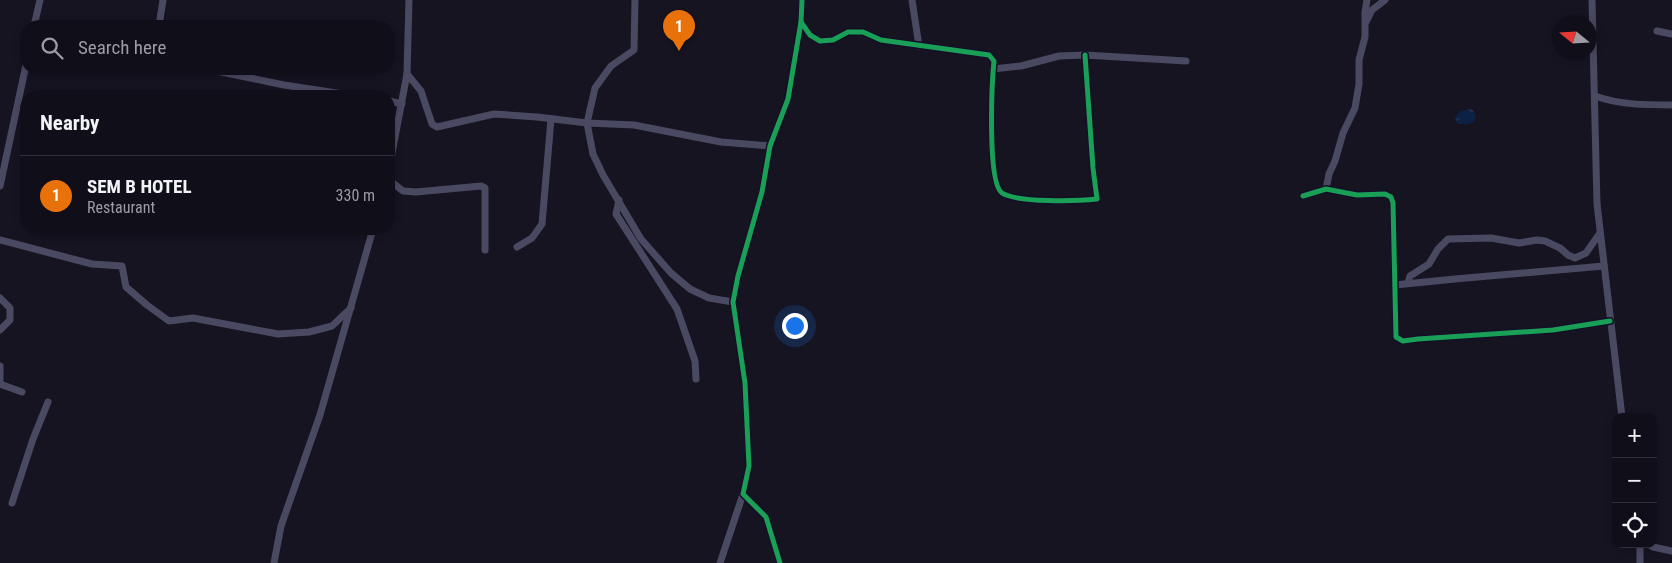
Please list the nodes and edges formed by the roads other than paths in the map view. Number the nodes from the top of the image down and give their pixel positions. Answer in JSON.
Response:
{"nodes":[{"id":1,"x":40,"y":0,"type":"edge"},
{"id":2,"x":163,"y":0,"type":"edge"},
{"id":3,"x":409,"y":0,"type":"edge"},
{"id":4,"x":636,"y":0,"type":"edge"},
{"id":5,"x":802,"y":0,"type":"edge"},
{"id":6,"x":912,"y":0,"type":"edge"},
{"id":7,"x":1366,"y":0,"type":"edge"},
{"id":8,"x":1385,"y":0,"type":"edge"},
{"id":9,"x":1592,"y":0,"type":"edge"},
{"id":10,"x":35,"y":20,"type":"edge"},
{"id":11,"x":160,"y":20,"type":"edge"},
{"id":12,"x":801,"y":22,"type":"junction"},
{"id":13,"x":1366,"y":23,"type":"junction"},
{"id":14,"x":1657,"y":31,"type":"dead end"},
{"id":15,"x":1672,"y":34,"type":"edge"},
{"id":16,"x":919,"y":46,"type":"junction"},
{"id":17,"x":1085,"y":55,"type":"junction"},
{"id":18,"x":1186,"y":61,"type":"dead end"},
{"id":19,"x":993,"y":69,"type":"junction"},
{"id":20,"x":407,"y":74,"type":"junction"},
{"id":21,"x":24,"y":75,"type":"edge"},
{"id":22,"x":236,"y":75,"type":"edge"},
{"id":23,"x":21,"y":90,"type":"edge"},
{"id":24,"x":317,"y":90,"type":"edge"},
{"id":25,"x":20,"y":94,"type":"edge"},
{"id":26,"x":1595,"y":96,"type":"junction"},
{"id":27,"x":395,"y":103,"type":"edge"},
{"id":28,"x":402,"y":104,"type":"junction"},
{"id":29,"x":1672,"y":105,"type":"edge"},
{"id":30,"x":551,"y":119,"type":"junction"},
{"id":31,"x":587,"y":123,"type":"junction"},
{"id":32,"x":395,"y":139,"type":"edge"},
{"id":33,"x":770,"y":146,"type":"junction"},
{"id":34,"x":395,"y":185,"type":"edge"},
{"id":35,"x":0,"y":186,"type":"edge"},
{"id":36,"x":1326,"y":189,"type":"junction"},
{"id":37,"x":1303,"y":196,"type":"dead end"},
{"id":38,"x":619,"y":200,"type":"junction"},
{"id":39,"x":1600,"y":233,"type":"junction"},
{"id":40,"x":371,"y":235,"type":"edge"},
{"id":41,"x":0,"y":240,"type":"edge"},
{"id":42,"x":517,"y":247,"type":"dead end"},
{"id":43,"x":485,"y":250,"type":"dead end"},
{"id":44,"x":1604,"y":266,"type":"junction"},
{"id":45,"x":1408,"y":283,"type":"junction"},
{"id":46,"x":1395,"y":285,"type":"junction"},
{"id":47,"x":0,"y":298,"type":"edge"},
{"id":48,"x":733,"y":302,"type":"junction"},
{"id":49,"x":351,"y":308,"type":"junction"},
{"id":50,"x":1610,"y":321,"type":"junction"},
{"id":51,"x":0,"y":330,"type":"edge"},
{"id":52,"x":0,"y":366,"type":"edge"},
{"id":53,"x":696,"y":380,"type":"dead end"},
{"id":54,"x":0,"y":384,"type":"edge"},
{"id":55,"x":22,"y":392,"type":"dead end"},
{"id":56,"x":48,"y":402,"type":"dead end"},
{"id":57,"x":1622,"y":413,"type":"edge"},
{"id":58,"x":743,"y":494,"type":"junction"},
{"id":59,"x":12,"y":503,"type":"dead end"},
{"id":60,"x":1640,"y":548,"type":"edge"},
{"id":61,"x":1653,"y":548,"type":"edge"},
{"id":62,"x":1672,"y":551,"type":"edge"},
{"id":63,"x":274,"y":563,"type":"edge"},
{"id":64,"x":720,"y":563,"type":"edge"},
{"id":65,"x":780,"y":563,"type":"edge"},
{"id":66,"x":1640,"y":563,"type":"edge"}],
"edges":[{"from":1,"to":10,"type":"street"},
{"from":2,"to":11,"type":"street"},
{"from":3,"to":20,"type":"street"},
{"from":4,"to":31,"type":"street"},
{"from":5,"to":12,"type":"street"},
{"from":6,"to":16,"type":"street"},
{"from":7,"to":13,"type":"street"},
{"from":8,"to":13,"type":"street"},
{"from":9,"to":26,"type":"street"},
{"from":12,"to":16,"type":"street"},
{"from":12,"to":33,"type":"street"},
{"from":13,"to":36,"type":"street"},
{"from":14,"to":15,"type":"street"},
{"from":16,"to":19,"type":"street"},
{"from":17,"to":18,"type":"street"},
{"from":17,"to":19,"type":"street"},
{"from":17,"to":19,"type":"street"},
{"from":20,"to":28,"type":"street"},
{"from":20,"to":30,"type":"street"},
{"from":21,"to":23,"type":"street"},
{"from":22,"to":24,"type":"street"},
{"from":25,"to":35,"type":"street"},
{"from":26,"to":29,"type":"street"},
{"from":26,"to":39,"type":"street"},
{"from":27,"to":28,"type":"street"},
{"from":28,"to":32,"type":"street"},
{"from":30,"to":31,"type":"street"},
{"from":30,"to":42,"type":"street"},
{"from":31,"to":33,"type":"street"},
{"from":31,"to":38,"type":"street"},
{"from":33,"to":48,"type":"street"},
{"from":34,"to":43,"type":"street"},
{"from":36,"to":37,"type":"street"},
{"from":36,"to":46,"type":"street"},
{"from":38,"to":48,"type":"street"},
{"from":38,"to":53,"type":"street"},
{"from":39,"to":44,"type":"street"},
{"from":39,"to":45,"type":"street"},
{"from":40,"to":49,"type":"street"},
{"from":41,"to":49,"type":"street"},
{"from":44,"to":45,"type":"street"},
{"from":44,"to":50,"type":"street"},
{"from":45,"to":46,"type":"street"},
{"from":46,"to":50,"type":"street"},
{"from":47,"to":51,"type":"street"},
{"from":48,"to":58,"type":"street"},
{"from":49,"to":63,"type":"street"},
{"from":50,"to":57,"type":"street"},
{"from":52,"to":54,"type":"street"},
{"from":54,"to":55,"type":"street"},
{"from":56,"to":59,"type":"street"},
{"from":58,"to":64,"type":"street"},
{"from":58,"to":65,"type":"street"},
{"from":60,"to":66,"type":"street"},
{"from":61,"to":62,"type":"street"}]}
